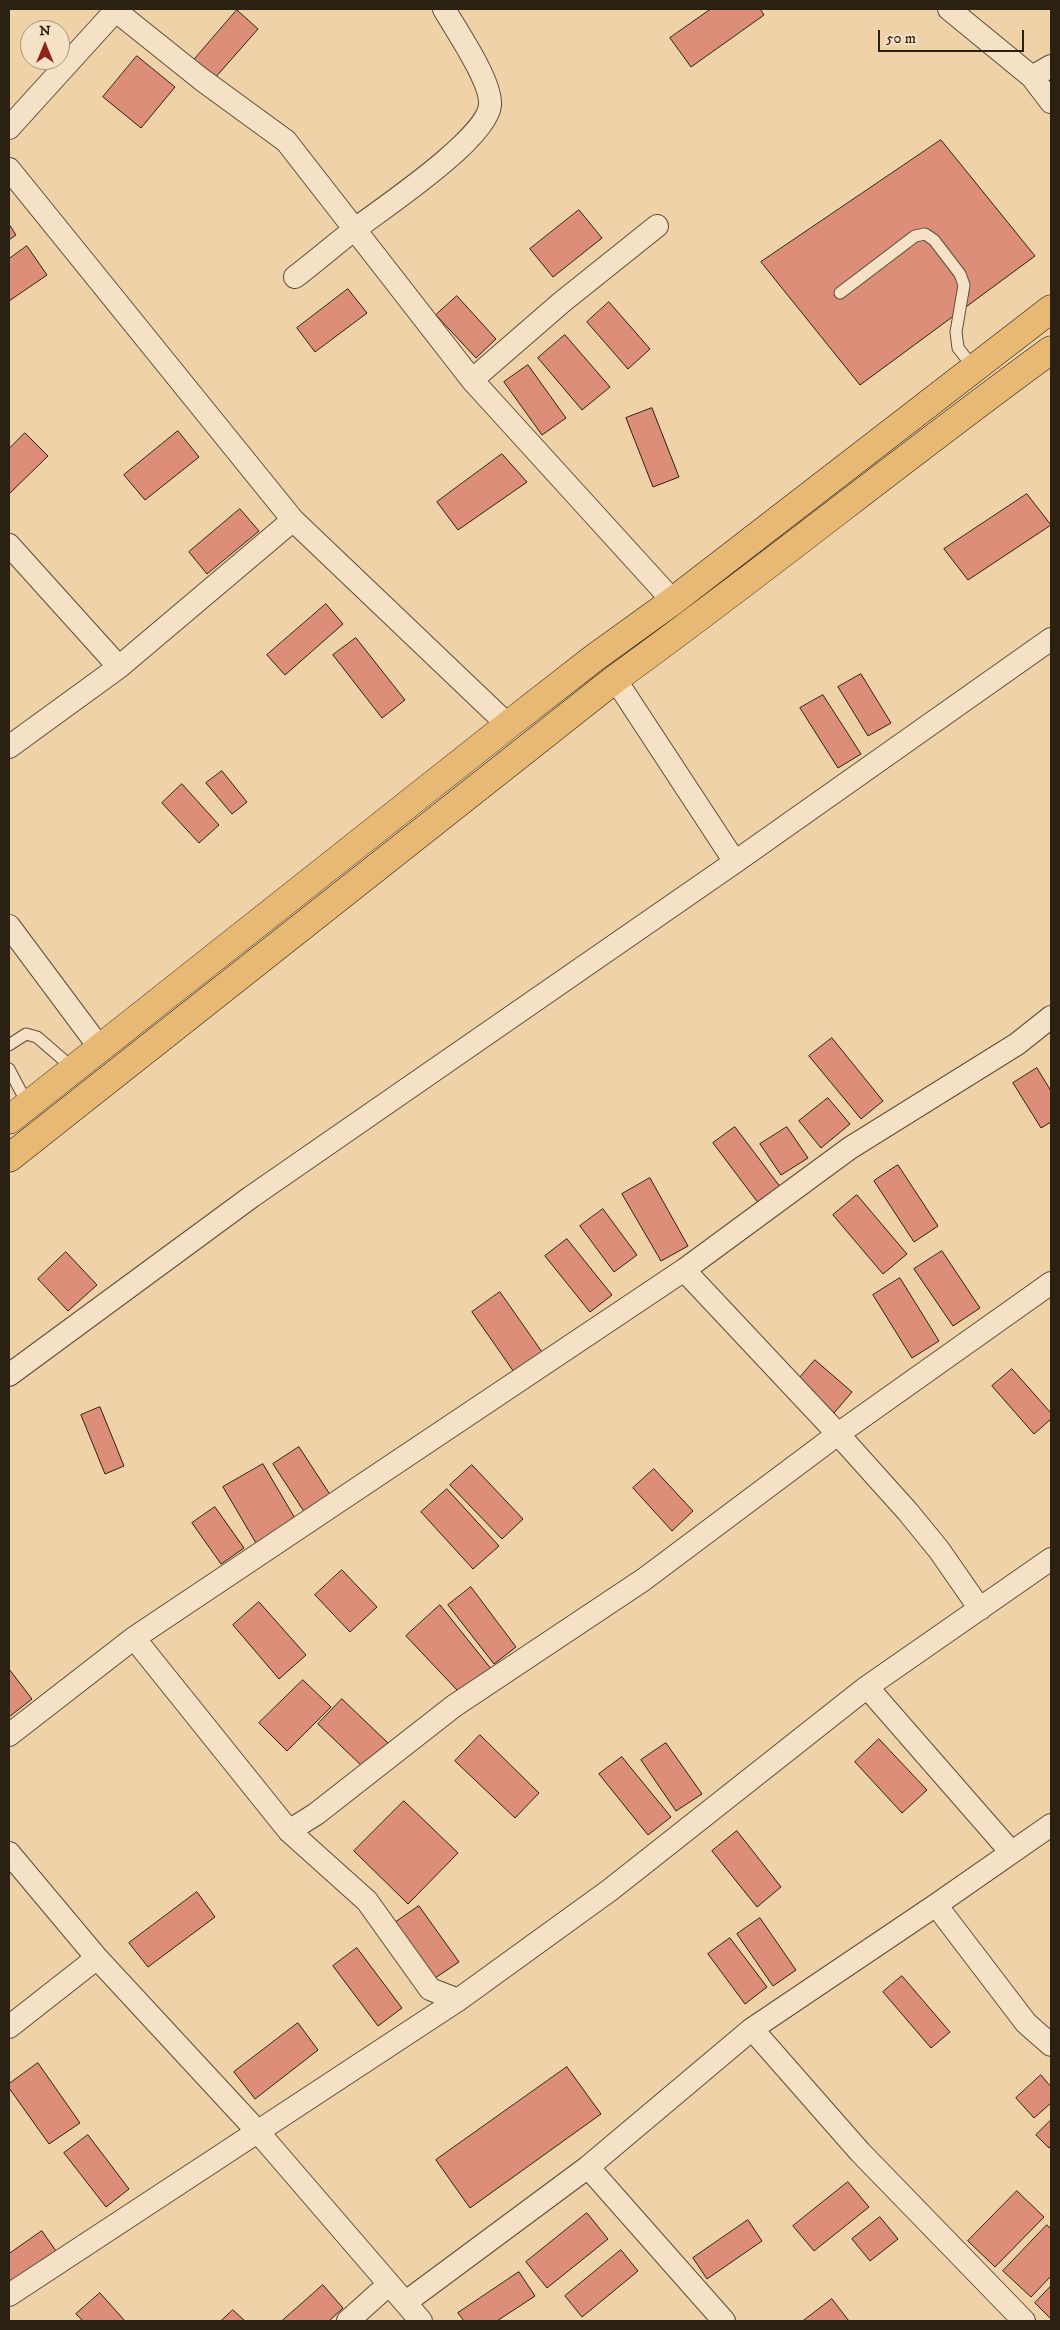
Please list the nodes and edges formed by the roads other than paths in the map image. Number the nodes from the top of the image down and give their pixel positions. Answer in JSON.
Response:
{"nodes":[{"id":1,"x":444,"y":9,"type":"edge"},
{"id":2,"x":117,"y":10,"type":"edge"},
{"id":3,"x":961,"y":12,"type":"edge"},
{"id":4,"x":1051,"y":66,"type":"edge"},
{"id":5,"x":1032,"y":77,"type":"junction"},
{"id":6,"x":1051,"y":102,"type":"edge"},
{"id":7,"x":9,"y":128,"type":"edge"},
{"id":8,"x":9,"y":169,"type":"edge"},
{"id":9,"x":657,"y":226,"type":"dead end"},
{"id":10,"x":355,"y":229,"type":"junction"},
{"id":11,"x":295,"y":277,"type":"dead end"},
{"id":12,"x":840,"y":293,"type":"dead end"},
{"id":13,"x":1051,"y":309,"type":"edge"},
{"id":14,"x":1051,"y":350,"type":"edge"},
{"id":15,"x":974,"y":368,"type":"junction"},
{"id":16,"x":472,"y":380,"type":"junction"},
{"id":17,"x":293,"y":520,"type":"junction"},
{"id":18,"x":9,"y":545,"type":"edge"},
{"id":19,"x":673,"y":600,"type":"junction"},
{"id":20,"x":1051,"y":639,"type":"edge"},
{"id":21,"x":119,"y":667,"type":"junction"},
{"id":22,"x":615,"y":679,"type":"junction"},
{"id":23,"x":508,"y":725,"type":"junction"},
{"id":24,"x":9,"y":747,"type":"edge"},
{"id":25,"x":735,"y":862,"type":"junction"},
{"id":26,"x":9,"y":926,"type":"edge"},
{"id":27,"x":1051,"y":1017,"type":"edge"},
{"id":28,"x":9,"y":1045,"type":"edge"},
{"id":29,"x":100,"y":1048,"type":"junction"},
{"id":30,"x":9,"y":1069,"type":"edge"},
{"id":31,"x":74,"y":1069,"type":"junction"},
{"id":32,"x":18,"y":1113,"type":"edge"},
{"id":33,"x":9,"y":1158,"type":"edge"},
{"id":34,"x":684,"y":1270,"type":"junction"},
{"id":35,"x":1051,"y":1283,"type":"edge"},
{"id":36,"x":9,"y":1374,"type":"edge"},
{"id":37,"x":838,"y":1434,"type":"junction"},
{"id":38,"x":1051,"y":1559,"type":"edge"},
{"id":39,"x":980,"y":1609,"type":"junction"},
{"id":40,"x":134,"y":1638,"type":"junction"},
{"id":41,"x":867,"y":1687,"type":"junction"},
{"id":42,"x":9,"y":1735,"type":"edge"},
{"id":43,"x":289,"y":1831,"type":"junction"},
{"id":44,"x":1048,"y":1833,"type":"edge"},
{"id":45,"x":1011,"y":1852,"type":"junction"},
{"id":46,"x":9,"y":1853,"type":"edge"},
{"id":47,"x":936,"y":1905,"type":"junction"},
{"id":48,"x":97,"y":1958,"type":"junction"},
{"id":49,"x":458,"y":2000,"type":"junction"},
{"id":50,"x":9,"y":2027,"type":"edge"},
{"id":51,"x":752,"y":2029,"type":"junction"},
{"id":52,"x":1051,"y":2046,"type":"edge"},
{"id":53,"x":259,"y":2132,"type":"junction"},
{"id":54,"x":588,"y":2167,"type":"junction"},
{"id":55,"x":388,"y":2285,"type":"junction"},
{"id":56,"x":9,"y":2295,"type":"edge"},
{"id":57,"x":406,"y":2302,"type":"junction"},
{"id":58,"x":348,"y":2321,"type":"edge"},
{"id":59,"x":421,"y":2321,"type":"edge"},
{"id":60,"x":724,"y":2321,"type":"edge"},
{"id":61,"x":1024,"y":2321,"type":"edge"}],
"edges":[{"from":1,"to":10,"type":"street"},
{"from":2,"to":7,"type":"street"},
{"from":2,"to":10,"type":"street"},
{"from":3,"to":5,"type":"street"},
{"from":4,"to":5,"type":"street"},
{"from":5,"to":6,"type":"street"},
{"from":8,"to":17,"type":"street"},
{"from":9,"to":16,"type":"street"},
{"from":10,"to":11,"type":"street"},
{"from":10,"to":16,"type":"street"},
{"from":12,"to":15,"type":"lane"},
{"from":13,"to":15,"type":"highway"},
{"from":14,"to":22,"type":"highway"},
{"from":15,"to":19,"type":"highway"},
{"from":16,"to":19,"type":"street"},
{"from":17,"to":21,"type":"street"},
{"from":17,"to":23,"type":"street"},
{"from":18,"to":21,"type":"street"},
{"from":19,"to":23,"type":"highway"},
{"from":20,"to":25,"type":"street"},
{"from":21,"to":24,"type":"street"},
{"from":22,"to":25,"type":"street"},
{"from":22,"to":33,"type":"highway"},
{"from":23,"to":29,"type":"highway"},
{"from":25,"to":36,"type":"street"},
{"from":26,"to":29,"type":"street"},
{"from":27,"to":34,"type":"street"},
{"from":28,"to":31,"type":"lane"},
{"from":29,"to":31,"type":"highway"},
{"from":30,"to":32,"type":"lane"},
{"from":31,"to":32,"type":"highway"},
{"from":34,"to":37,"type":"street"},
{"from":34,"to":40,"type":"street"},
{"from":35,"to":37,"type":"street"},
{"from":37,"to":39,"type":"street"},
{"from":37,"to":43,"type":"street"},
{"from":38,"to":39,"type":"street"},
{"from":39,"to":41,"type":"street"},
{"from":40,"to":42,"type":"street"},
{"from":40,"to":43,"type":"street"},
{"from":41,"to":45,"type":"street"},
{"from":41,"to":49,"type":"street"},
{"from":43,"to":49,"type":"street"},
{"from":44,"to":45,"type":"street"},
{"from":45,"to":47,"type":"street"},
{"from":46,"to":48,"type":"street"},
{"from":47,"to":51,"type":"street"},
{"from":47,"to":52,"type":"street"},
{"from":48,"to":50,"type":"street"},
{"from":48,"to":53,"type":"street"},
{"from":49,"to":53,"type":"street"},
{"from":51,"to":54,"type":"street"},
{"from":51,"to":61,"type":"street"},
{"from":53,"to":55,"type":"street"},
{"from":53,"to":56,"type":"street"},
{"from":54,"to":57,"type":"street"},
{"from":54,"to":60,"type":"street"},
{"from":55,"to":57,"type":"street"},
{"from":55,"to":58,"type":"street"},
{"from":57,"to":59,"type":"street"}]}
